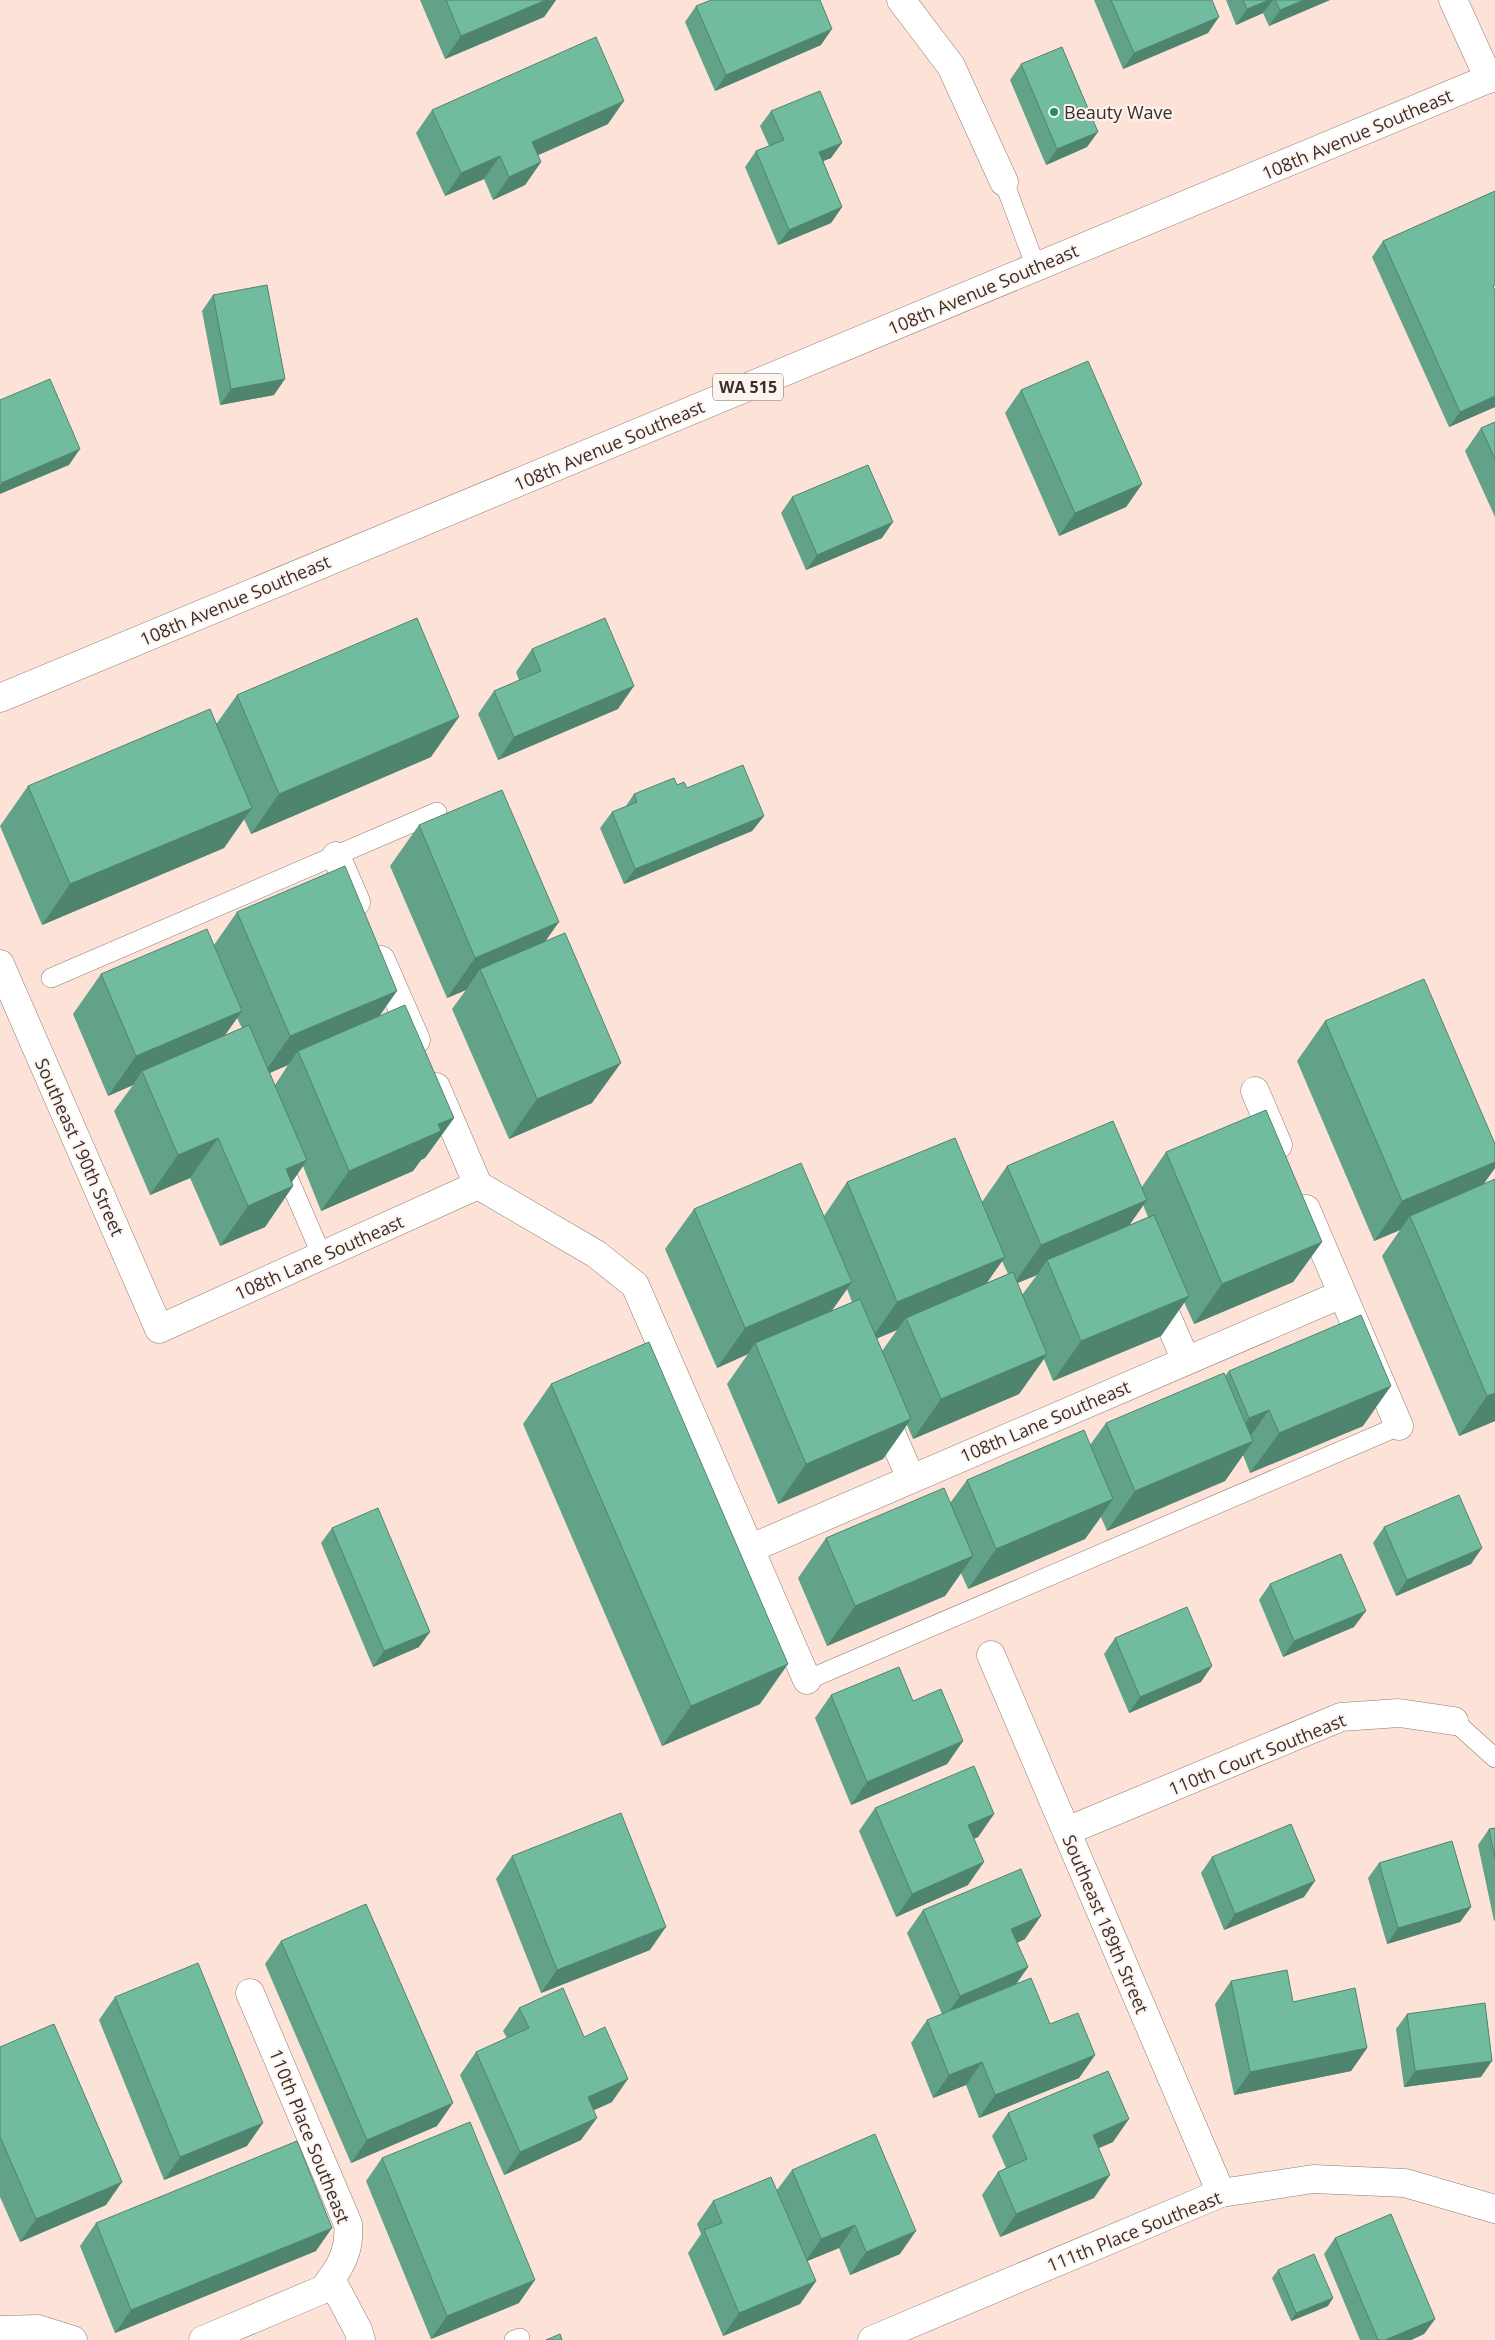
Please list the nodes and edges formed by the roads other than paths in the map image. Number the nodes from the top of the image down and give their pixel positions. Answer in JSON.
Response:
{"nodes":[{"id":1,"x":901,"y":0,"type":"edge"},
{"id":2,"x":1453,"y":0,"type":"edge"},
{"id":3,"x":1492,"y":77,"type":"edge"},
{"id":4,"x":1004,"y":182,"type":"joint"},
{"id":5,"x":1036,"y":267,"type":"junction"},
{"id":6,"x":0,"y":698,"type":"edge"},
{"id":7,"x":437,"y":812,"type":"dead end"},
{"id":8,"x":336,"y":856,"type":"junction"},
{"id":9,"x":178,"y":924,"type":"junction"},
{"id":10,"x":186,"y":942,"type":"edge"},
{"id":11,"x":0,"y":964,"type":"edge"},
{"id":12,"x":51,"y":978,"type":"dead end"},
{"id":13,"x":1255,"y":1091,"type":"dead end"},
{"id":14,"x":275,"y":1148,"type":"edge"},
{"id":15,"x":478,"y":1185,"type":"junction"},
{"id":16,"x":322,"y":1256,"type":"junction"},
{"id":17,"x":1145,"y":1264,"type":"edge"},
{"id":18,"x":1342,"y":1294,"type":"junction"},
{"id":19,"x":159,"y":1330,"type":"joint"},
{"id":20,"x":1186,"y":1361,"type":"junction"},
{"id":21,"x":868,"y":1381,"type":"edge"},
{"id":22,"x":1399,"y":1426,"type":"joint"},
{"id":23,"x":911,"y":1479,"type":"junction"},
{"id":24,"x":749,"y":1549,"type":"junction"},
{"id":25,"x":991,"y":1654,"type":"dead end"},
{"id":26,"x":807,"y":1680,"type":"joint"},
{"id":27,"x":1454,"y":1721,"type":"joint"},
{"id":28,"x":1495,"y":1758,"type":"edge"},
{"id":29,"x":1067,"y":1831,"type":"junction"},
{"id":30,"x":250,"y":1993,"type":"dead end"},
{"id":31,"x":1221,"y":2193,"type":"junction"},
{"id":32,"x":1495,"y":2209,"type":"edge"},
{"id":33,"x":331,"y":2279,"type":"junction"},
{"id":34,"x":0,"y":2330,"type":"edge"},
{"id":35,"x":73,"y":2340,"type":"edge"},
{"id":36,"x":203,"y":2340,"type":"edge"},
{"id":37,"x":361,"y":2340,"type":"edge"},
{"id":38,"x":872,"y":2340,"type":"edge"}],
"edges":[{"from":1,"to":4,"type":"street"},
{"from":2,"to":3,"type":"street"},
{"from":3,"to":5,"type":"street","name":"108th Avenue Southeast","number":"WA 515"},
{"from":4,"to":5,"type":"lane"},
{"from":5,"to":6,"type":"street","name":"108th Avenue Southeast","number":"WA 515"},
{"from":7,"to":8,"type":"lane"},
{"from":8,"to":9,"type":"lane"},
{"from":8,"to":15,"type":"street"},
{"from":9,"to":10,"type":"lane"},
{"from":9,"to":12,"type":"lane"},
{"from":11,"to":19,"type":"street","name":"Southeast 190th Street"},
{"from":13,"to":18,"type":"street"},
{"from":14,"to":16,"type":"lane"},
{"from":15,"to":16,"type":"street","name":"108th Lane Southeast"},
{"from":15,"to":24,"type":"street"},
{"from":16,"to":19,"type":"street","name":"108th Lane Southeast"},
{"from":17,"to":20,"type":"street"},
{"from":18,"to":20,"type":"street","name":"108th Lane Southeast"},
{"from":18,"to":22,"type":"street"},
{"from":20,"to":23,"type":"street","name":"108th Lane Southeast"},
{"from":21,"to":23,"type":"street"},
{"from":22,"to":26,"type":"lane"},
{"from":23,"to":24,"type":"street","name":"108th Lane Southeast"},
{"from":24,"to":26,"type":"street"},
{"from":25,"to":29,"type":"street","name":"Southeast 189th Street"},
{"from":27,"to":28,"type":"lane"},
{"from":27,"to":29,"type":"street","name":"110th Court Southeast"},
{"from":29,"to":31,"type":"street","name":"Southeast 189th Street"},
{"from":30,"to":33,"type":"street","name":"110th Place Southeast"},
{"from":31,"to":32,"type":"street","name":"111th Place Southeast"},
{"from":31,"to":38,"type":"street","name":"111th Place Southeast"},
{"from":33,"to":36,"type":"street","name":"110th Place Southeast"},
{"from":33,"to":37,"type":"street"},
{"from":34,"to":35,"type":"street"}]}
